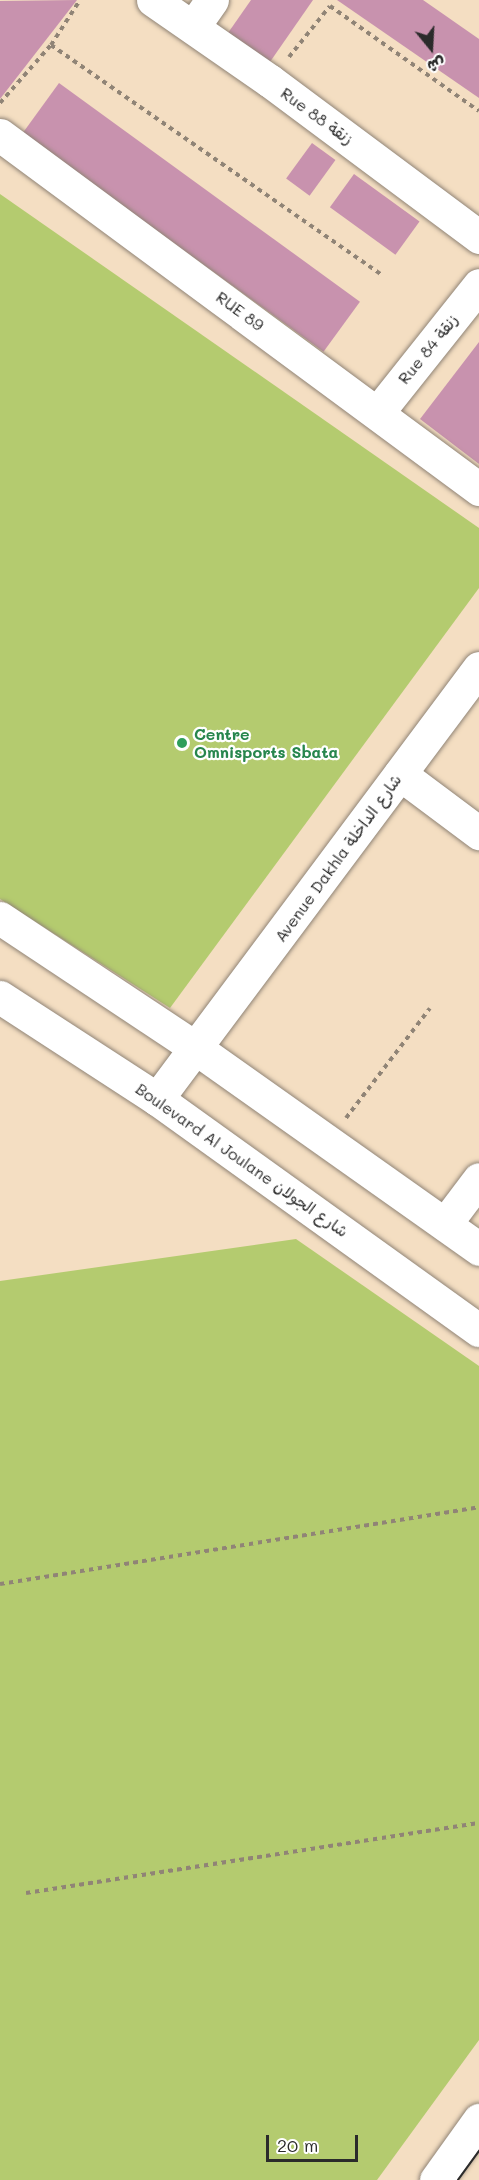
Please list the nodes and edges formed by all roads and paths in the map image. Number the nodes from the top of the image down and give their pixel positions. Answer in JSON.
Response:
{"nodes":[{"id":1,"x":80,"y":0,"type":"edge"},
{"id":2,"x":153,"y":0,"type":"edge"},
{"id":3,"x":212,"y":0,"type":"edge"},
{"id":4,"x":193,"y":27,"type":"junction"},
{"id":5,"x":51,"y":45,"type":"junction"},
{"id":6,"x":270,"y":81,"type":"junction"},
{"id":7,"x":0,"y":103,"type":"edge"},
{"id":8,"x":479,"y":111,"type":"edge"},
{"id":9,"x":0,"y":135,"type":"edge"},
{"id":10,"x":479,"y":237,"type":"edge"},
{"id":11,"x":381,"y":274,"type":"dead end"},
{"id":12,"x":479,"y":285,"type":"edge"},
{"id":13,"x":378,"y":412,"type":"junction"},
{"id":14,"x":479,"y":489,"type":"edge"},
{"id":15,"x":479,"y":668,"type":"edge"},
{"id":16,"x":400,"y":774,"type":"junction"},
{"id":17,"x":479,"y":833,"type":"edge"},
{"id":18,"x":2,"y":924,"type":"edge"},
{"id":19,"x":0,"y":997,"type":"edge"},
{"id":20,"x":430,"y":1008,"type":"dead end"},
{"id":21,"x":197,"y":1049,"type":"junction"},
{"id":22,"x":157,"y":1099,"type":"junction"},
{"id":23,"x":329,"y":1140,"type":"junction"},
{"id":24,"x":479,"y":1179,"type":"edge"},
{"id":25,"x":445,"y":1224,"type":"junction"},
{"id":26,"x":479,"y":1250,"type":"edge"},
{"id":27,"x":479,"y":1330,"type":"edge"},
{"id":28,"x":479,"y":1507,"type":"edge"},
{"id":29,"x":0,"y":1584,"type":"edge"},
{"id":30,"x":479,"y":1823,"type":"edge"},
{"id":31,"x":26,"y":1893,"type":"dead end"},
{"id":32,"x":479,"y":2120,"type":"edge"},
{"id":33,"x":436,"y":2180,"type":"edge"}],
"edges":[{"from":1,"to":5,"type":"path"},
{"from":2,"to":4,"type":"street","name":"Rue 88 زنقة"},
{"from":3,"to":4,"type":"street"},
{"from":4,"to":6,"type":"street","name":"Rue 88 زنقة"},
{"from":5,"to":7,"type":"path"},
{"from":5,"to":11,"type":"path"},
{"from":6,"to":8,"type":"path"},
{"from":6,"to":10,"type":"street","name":"Rue 88 زنقة"},
{"from":9,"to":13,"type":"street","name":"RUE 89"},
{"from":12,"to":13,"type":"street","name":"Rue 84 زنقة"},
{"from":13,"to":14,"type":"street","name":"RUE 89"},
{"from":15,"to":16,"type":"street","name":"Avenue Dakhla شارع الداخلة"},
{"from":16,"to":17,"type":"street"},
{"from":16,"to":21,"type":"street","name":"Avenue Dakhla شارع الداخلة"},
{"from":18,"to":21,"type":"street"},
{"from":19,"to":22,"type":"street","name":"Boulevard Al Joulane شارع الجولان"},
{"from":20,"to":23,"type":"path"},
{"from":21,"to":22,"type":"street","name":"Avenue Dakhla شارع الداخلة"},
{"from":21,"to":23,"type":"street"},
{"from":22,"to":27,"type":"street","name":"Boulevard Al Joulane شارع الجولان"},
{"from":23,"to":25,"type":"street"},
{"from":24,"to":25,"type":"street"},
{"from":25,"to":26,"type":"street"},
{"from":28,"to":29,"type":"path"},
{"from":30,"to":31,"type":"path"},
{"from":32,"to":33,"type":"street"}]}
